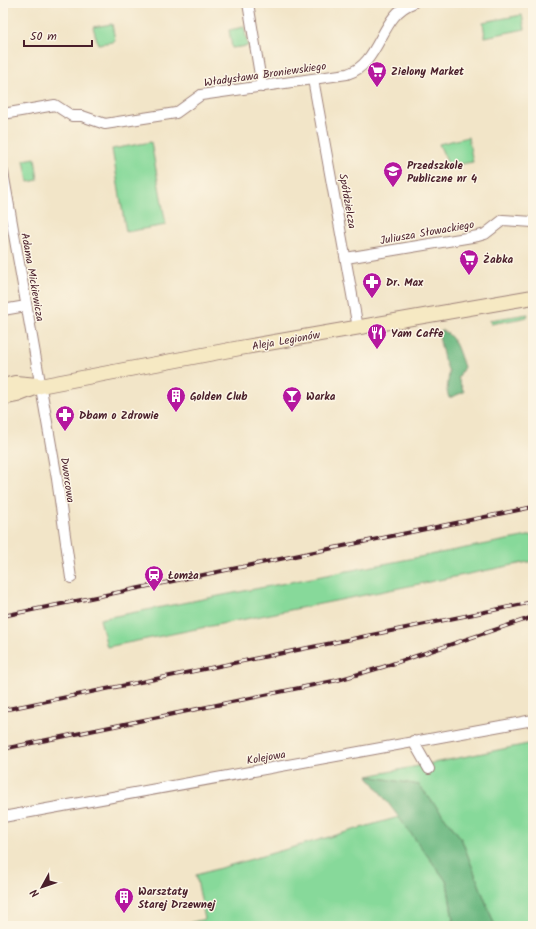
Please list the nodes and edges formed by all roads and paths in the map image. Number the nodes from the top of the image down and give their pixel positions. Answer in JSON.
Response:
{"nodes":[{"id":1,"x":248,"y":3,"type":"edge"},
{"id":2,"x":413,"y":3,"type":"edge"},
{"id":3,"x":313,"y":79,"type":"junction"},
{"id":4,"x":262,"y":86,"type":"junction"},
{"id":5,"x":3,"y":114,"type":"edge"},
{"id":6,"x":3,"y":172,"type":"edge"},
{"id":7,"x":533,"y":222,"type":"edge"},
{"id":8,"x":346,"y":258,"type":"junction"},
{"id":9,"x":533,"y":297,"type":"edge"},
{"id":10,"x":26,"y":306,"type":"junction"},
{"id":11,"x":3,"y":310,"type":"edge"},
{"id":12,"x":358,"y":328,"type":"junction"},
{"id":13,"x":3,"y":386,"type":"edge"},
{"id":14,"x":40,"y":386,"type":"junction"},
{"id":15,"x":3,"y":398,"type":"edge"},
{"id":16,"x":71,"y":578,"type":"dead end"},
{"id":17,"x":533,"y":720,"type":"edge"},
{"id":18,"x":413,"y":741,"type":"junction"},
{"id":19,"x":429,"y":769,"type":"dead end"},
{"id":20,"x":3,"y":817,"type":"edge"}],
"edges":[{"from":1,"to":4,"type":"street"},
{"from":2,"to":3,"type":"street","name":"Władysława Broniewskiego"},
{"from":3,"to":4,"type":"street","name":"Władysława Broniewskiego"},
{"from":3,"to":8,"type":"street","name":"Spółdzielcza"},
{"from":4,"to":5,"type":"street","name":"Władysława Broniewskiego"},
{"from":6,"to":10,"type":"street","name":"Adama Mickiewicza"},
{"from":7,"to":8,"type":"street","name":"Juliusza Słowackiego"},
{"from":8,"to":12,"type":"street","name":"Spółdzielcza"},
{"from":9,"to":12,"type":"main road","name":"Aleja Legionów"},
{"from":10,"to":11,"type":"street"},
{"from":10,"to":14,"type":"street","name":"Adama Mickiewicza"},
{"from":12,"to":14,"type":"main road","name":"Aleja Legionów"},
{"from":13,"to":14,"type":"main road","name":"Aleja Legionów"},
{"from":14,"to":15,"type":"main road","name":"Aleja Legionów"},
{"from":14,"to":16,"type":"street","name":"Dworcowa"},
{"from":17,"to":18,"type":"street","name":"Kolejowa"},
{"from":18,"to":19,"type":"street"},
{"from":18,"to":20,"type":"street","name":"Kolejowa"}]}
